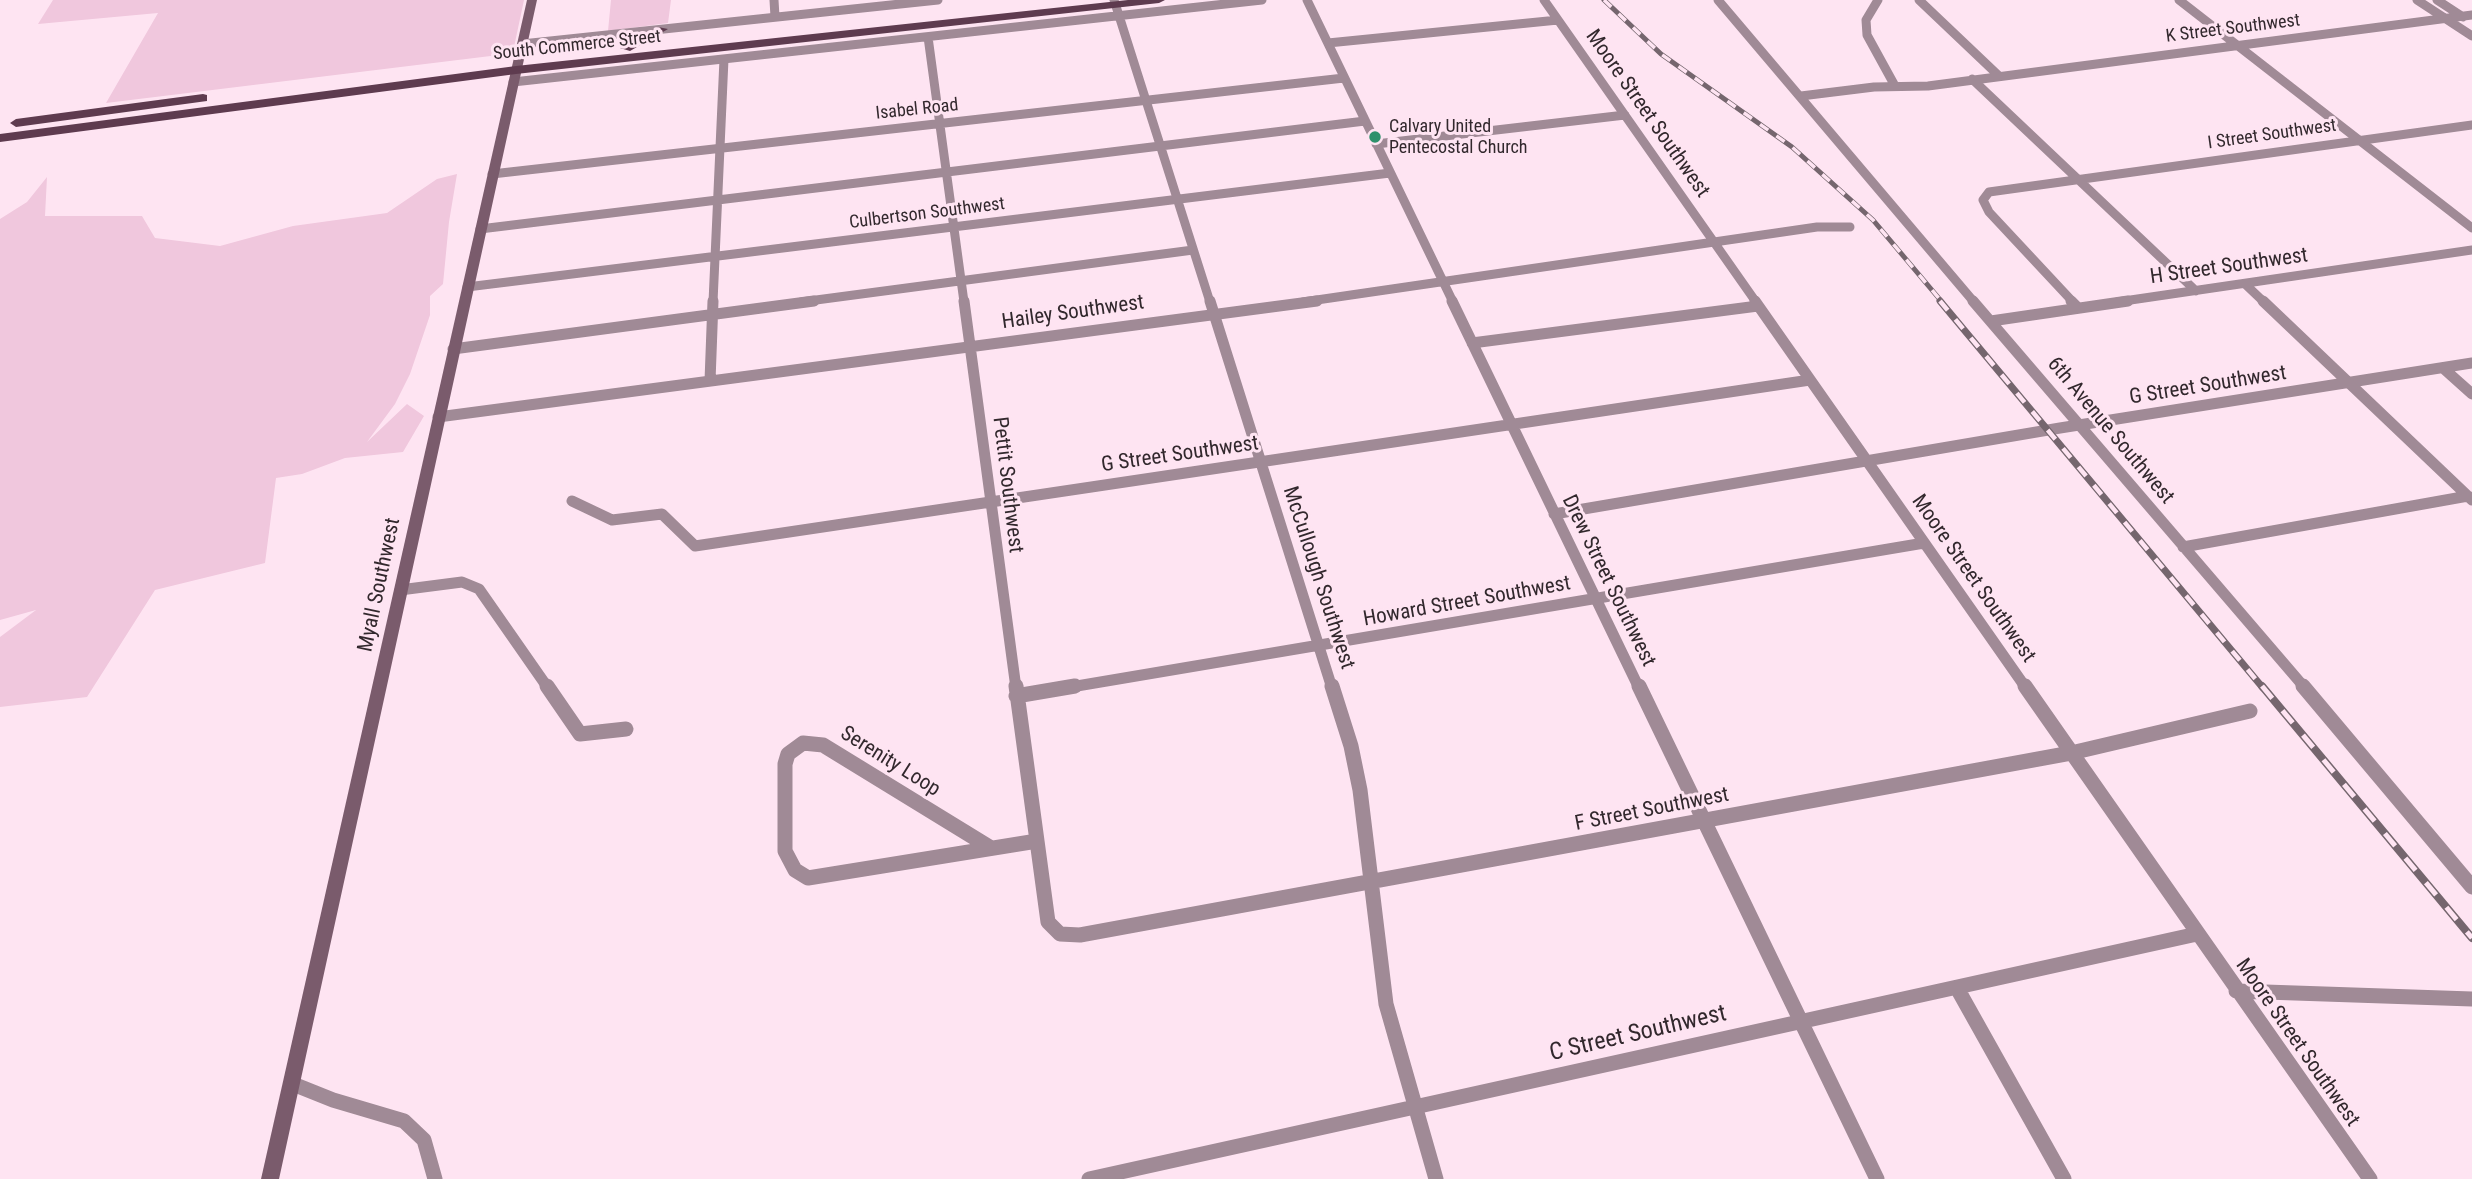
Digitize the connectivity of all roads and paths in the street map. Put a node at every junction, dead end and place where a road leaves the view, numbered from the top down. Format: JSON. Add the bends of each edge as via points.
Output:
{"nodes":[{"id":1,"x":531,"y":0,"type":"edge"},
{"id":2,"x":774,"y":0,"type":"edge"},
{"id":3,"x":938,"y":0,"type":"edge"},
{"id":4,"x":1065,"y":0,"type":"edge"},
{"id":5,"x":1159,"y":0,"type":"edge"},
{"id":6,"x":1262,"y":0,"type":"edge"},
{"id":7,"x":1307,"y":0,"type":"edge"},
{"id":8,"x":1544,"y":0,"type":"edge"},
{"id":9,"x":1718,"y":0,"type":"edge"},
{"id":10,"x":1878,"y":0,"type":"edge"},
{"id":11,"x":1919,"y":0,"type":"edge"},
{"id":12,"x":2179,"y":0,"type":"edge"},
{"id":13,"x":2417,"y":0,"type":"edge"},
{"id":14,"x":2437,"y":0,"type":"edge"},
{"id":15,"x":868,"y":4,"type":"edge"},
{"id":16,"x":1117,"y":7,"type":"edge"},
{"id":17,"x":2472,"y":15,"type":"edge"},
{"id":18,"x":2461,"y":16,"type":"junction"},
{"id":19,"x":775,"y":17,"type":"junction"},
{"id":20,"x":2445,"y":18,"type":"junction"},
{"id":21,"x":1558,"y":20,"type":"junction"},
{"id":22,"x":2472,"y":23,"type":"edge"},
{"id":23,"x":663,"y":29,"type":"junction"},
{"id":24,"x":928,"y":37,"type":"junction"},
{"id":25,"x":2472,"y":37,"type":"edge"},
{"id":26,"x":1328,"y":43,"type":"junction"},
{"id":27,"x":522,"y":44,"type":"junction"},
{"id":28,"x":2236,"y":44,"type":"junction"},
{"id":29,"x":626,"y":48,"type":"junction"},
{"id":30,"x":724,"y":59,"type":"junction"},
{"id":31,"x":600,"y":61,"type":"junction"},
{"id":32,"x":630,"y":69,"type":"junction"},
{"id":33,"x":516,"y":71,"type":"junction"},
{"id":34,"x":1999,"y":75,"type":"junction"},
{"id":35,"x":1344,"y":78,"type":"junction"},
{"id":36,"x":1972,"y":79,"type":"junction"},
{"id":37,"x":1895,"y":86,"type":"junction"},
{"id":38,"x":1801,"y":96,"type":"junction"},
{"id":39,"x":1146,"y":100,"type":"junction"},
{"id":40,"x":1625,"y":115,"type":"junction"},
{"id":41,"x":1365,"y":121,"type":"junction"},
{"id":42,"x":940,"y":123,"type":"junction"},
{"id":43,"x":0,"y":125,"type":"edge"},
{"id":44,"x":2472,"y":125,"type":"edge"},
{"id":45,"x":0,"y":138,"type":"edge"},
{"id":46,"x":2358,"y":139,"type":"junction"},
{"id":47,"x":1376,"y":144,"type":"junction"},
{"id":48,"x":1161,"y":146,"type":"junction"},
{"id":49,"x":720,"y":148,"type":"junction"},
{"id":50,"x":946,"y":172,"type":"junction"},
{"id":51,"x":1390,"y":173,"type":"junction"},
{"id":52,"x":492,"y":174,"type":"junction"},
{"id":53,"x":2078,"y":179,"type":"junction"},
{"id":54,"x":1178,"y":199,"type":"junction"},
{"id":55,"x":718,"y":200,"type":"junction"},
{"id":56,"x":954,"y":227,"type":"junction"},
{"id":57,"x":1850,"y":227,"type":"dead end"},
{"id":58,"x":2472,"y":228,"type":"edge"},
{"id":59,"x":480,"y":229,"type":"junction"},
{"id":60,"x":1712,"y":242,"type":"junction"},
{"id":61,"x":1193,"y":250,"type":"junction"},
{"id":62,"x":2472,"y":250,"type":"edge"},
{"id":63,"x":716,"y":256,"type":"junction"},
{"id":64,"x":961,"y":282,"type":"junction"},
{"id":65,"x":1443,"y":284,"type":"junction"},
{"id":66,"x":2245,"y":284,"type":"junction"},
{"id":67,"x":467,"y":287,"type":"junction"},
{"id":68,"x":2196,"y":291,"type":"junction"},
{"id":69,"x":1758,"y":306,"type":"junction"},
{"id":70,"x":2078,"y":309,"type":"junction"},
{"id":71,"x":1214,"y":314,"type":"junction"},
{"id":72,"x":713,"y":316,"type":"junction"},
{"id":73,"x":1991,"y":321,"type":"junction"},
{"id":74,"x":1472,"y":343,"type":"junction"},
{"id":75,"x":971,"y":346,"type":"junction"},
{"id":76,"x":453,"y":349,"type":"junction"},
{"id":77,"x":2472,"y":363,"type":"edge"},
{"id":78,"x":2442,"y":368,"type":"junction"},
{"id":79,"x":1810,"y":380,"type":"junction"},
{"id":80,"x":710,"y":381,"type":"junction"},
{"id":81,"x":2349,"y":383,"type":"junction"},
{"id":82,"x":2472,"y":394,"type":"edge"},
{"id":83,"x":438,"y":417,"type":"junction"},
{"id":84,"x":1512,"y":425,"type":"junction"},
{"id":85,"x":2079,"y":426,"type":"junction"},
{"id":86,"x":1866,"y":460,"type":"junction"},
{"id":87,"x":1262,"y":464,"type":"junction"},
{"id":88,"x":2470,"y":498,"type":"edge"},
{"id":89,"x":572,"y":501,"type":"dead end"},
{"id":90,"x":989,"y":502,"type":"junction"},
{"id":91,"x":1555,"y":514,"type":"junction"},
{"id":92,"x":1924,"y":543,"type":"junction"},
{"id":93,"x":2183,"y":547,"type":"junction"},
{"id":94,"x":400,"y":590,"type":"junction"},
{"id":95,"x":1596,"y":600,"type":"junction"},
{"id":96,"x":1320,"y":647,"type":"junction"},
{"id":97,"x":1016,"y":696,"type":"junction"},
{"id":98,"x":2250,"y":711,"type":"dead end"},
{"id":99,"x":626,"y":729,"type":"dead end"},
{"id":100,"x":2071,"y":753,"type":"junction"},
{"id":101,"x":1703,"y":821,"type":"junction"},
{"id":102,"x":1037,"y":841,"type":"junction"},
{"id":103,"x":991,"y":848,"type":"junction"},
{"id":104,"x":1371,"y":883,"type":"junction"},
{"id":105,"x":2472,"y":887,"type":"edge"},
{"id":106,"x":1060,"y":934,"type":"joint"},
{"id":107,"x":2197,"y":934,"type":"junction"},
{"id":108,"x":1957,"y":988,"type":"junction"},
{"id":109,"x":2236,"y":991,"type":"junction"},
{"id":110,"x":2472,"y":999,"type":"edge"},
{"id":111,"x":1800,"y":1023,"type":"junction"},
{"id":112,"x":293,"y":1084,"type":"junction"},
{"id":113,"x":1414,"y":1109,"type":"junction"},
{"id":114,"x":270,"y":1179,"type":"edge"},
{"id":115,"x":435,"y":1179,"type":"edge"},
{"id":116,"x":1089,"y":1179,"type":"edge"},
{"id":117,"x":1436,"y":1179,"type":"edge"},
{"id":118,"x":1877,"y":1179,"type":"edge"},
{"id":119,"x":2064,"y":1179,"type":"edge"},
{"id":120,"x":2370,"y":1179,"type":"edge"}],
"edges":[{"from":1,"to":27,"type":"street","name":"Myall Southwest"},
{"from":2,"to":19,"type":"street"},
{"from":3,"to":15,"type":"street"},
{"from":4,"to":29,"type":"main road","name":"South Commerce Street"},
{"from":5,"to":16,"type":"main road","name":"South Commerce Street"},
{"from":6,"to":16,"type":"street"},
{"from":7,"to":26,"type":"street","name":"Drew Street Southwest"},
{"from":8,"to":21,"type":"street","name":"Moore Street Southwest"},
{"from":9,"to":38,"type":"street","name":"6th Avenue Southwest"},
{"from":10,"to":37,"type":"street","via":[[1866,20],[1867,35]]},
{"from":11,"to":34,"type":"street"},
{"from":12,"to":28,"type":"street"},
{"from":13,"to":20,"type":"street"},
{"from":14,"to":18,"type":"street"},
{"from":15,"to":19,"type":"street"},
{"from":16,"to":24,"type":"street"},
{"from":16,"to":31,"type":"main road","name":"South Commerce Street"},
{"from":16,"to":39,"type":"street","name":"McCullough Southwest"},
{"from":17,"to":18,"type":"street","name":"K Street Southwest"},
{"from":18,"to":20,"type":"street","name":"K Street Southwest"},
{"from":18,"to":22,"type":"street"},
{"from":19,"to":23,"type":"street"},
{"from":20,"to":25,"type":"street"},
{"from":20,"to":28,"type":"street","name":"K Street Southwest"},
{"from":21,"to":26,"type":"street"},
{"from":21,"to":40,"type":"street","name":"Moore Street Southwest"},
{"from":23,"to":27,"type":"street"},
{"from":23,"to":29,"type":"main road"},
{"from":24,"to":30,"type":"street"},
{"from":24,"to":42,"type":"street","name":"Pettit Southwest"},
{"from":26,"to":35,"type":"street","name":"Drew Street Southwest"},
{"from":27,"to":33,"type":"street","name":"Myall Southwest"},
{"from":28,"to":34,"type":"street","name":"K Street Southwest"},
{"from":28,"to":46,"type":"street"},
{"from":29,"to":33,"type":"main road","name":"South Commerce Street"},
{"from":30,"to":32,"type":"street"},
{"from":30,"to":49,"type":"street"},
{"from":31,"to":32,"type":"main road"},
{"from":31,"to":33,"type":"main road","name":"South Commerce Street"},
{"from":32,"to":33,"type":"street"},
{"from":33,"to":43,"type":"main road","name":"South Commerce Street"},
{"from":33,"to":45,"type":"main road","name":"South Commerce Street"},
{"from":33,"to":52,"type":"street","name":"Myall Southwest"},
{"from":34,"to":36,"type":"street","name":"K Street Southwest"},
{"from":35,"to":39,"type":"street","name":"Isabel Road"},
{"from":35,"to":41,"type":"street","name":"Drew Street Southwest"},
{"from":36,"to":37,"type":"street"},
{"from":36,"to":53,"type":"street"},
{"from":37,"to":38,"type":"street"},
{"from":38,"to":73,"type":"street","name":"6th Avenue Southwest"},
{"from":39,"to":42,"type":"street","name":"Isabel Road"},
{"from":39,"to":48,"type":"street","name":"McCullough Southwest"},
{"from":40,"to":47,"type":"street"},
{"from":40,"to":60,"type":"street","name":"Moore Street Southwest"},
{"from":41,"to":47,"type":"street","name":"Drew Street Southwest"},
{"from":41,"to":48,"type":"street"},
{"from":42,"to":49,"type":"street","name":"Isabel Road"},
{"from":42,"to":50,"type":"street","name":"Pettit Southwest"},
{"from":44,"to":46,"type":"street","name":"I Street Southwest"},
{"from":46,"to":53,"type":"street","name":"I Street Southwest"},
{"from":46,"to":58,"type":"street"},
{"from":47,"to":51,"type":"street","name":"Drew Street Southwest"},
{"from":48,"to":50,"type":"street"},
{"from":48,"to":54,"type":"street","name":"McCullough Southwest"},
{"from":49,"to":52,"type":"street","name":"Isabel Road"},
{"from":49,"to":55,"type":"street"},
{"from":50,"to":55,"type":"street"},
{"from":50,"to":56,"type":"street","name":"Pettit Southwest"},
{"from":51,"to":54,"type":"street","name":"Culbertson Southwest"},
{"from":51,"to":65,"type":"street","name":"Drew Street Southwest"},
{"from":52,"to":59,"type":"street","name":"Myall Southwest"},
{"from":53,"to":68,"type":"street"},
{"from":53,"to":70,"type":"street","name":"I Street Southwest","via":[[1989,192],[1983,200]]},
{"from":54,"to":56,"type":"street","name":"Culbertson Southwest"},
{"from":54,"to":61,"type":"street","name":"McCullough Southwest"},
{"from":55,"to":59,"type":"street"},
{"from":55,"to":63,"type":"street"},
{"from":56,"to":63,"type":"street","name":"Culbertson Southwest"},
{"from":56,"to":64,"type":"street","name":"Pettit Southwest"},
{"from":57,"to":60,"type":"street","name":"Hailey Southwest"},
{"from":59,"to":67,"type":"street","name":"Myall Southwest"},
{"from":60,"to":65,"type":"street","name":"Hailey Southwest"},
{"from":60,"to":69,"type":"street","name":"Moore Street Southwest"},
{"from":61,"to":64,"type":"street"},
{"from":61,"to":71,"type":"street","name":"McCullough Southwest"},
{"from":62,"to":66,"type":"street","name":"H Street Southwest"},
{"from":63,"to":67,"type":"street","name":"Culbertson Southwest"},
{"from":63,"to":72,"type":"street"},
{"from":64,"to":72,"type":"street"},
{"from":64,"to":75,"type":"street","name":"Pettit Southwest"},
{"from":65,"to":71,"type":"street","name":"Hailey Southwest"},
{"from":65,"to":74,"type":"street","name":"Drew Street Southwest"},
{"from":66,"to":68,"type":"street","name":"H Street Southwest"},
{"from":66,"to":81,"type":"street"},
{"from":67,"to":76,"type":"street","name":"Myall Southwest"},
{"from":68,"to":70,"type":"street","name":"H Street Southwest"},
{"from":69,"to":74,"type":"street"},
{"from":69,"to":79,"type":"street","name":"Moore Street Southwest"},
{"from":70,"to":73,"type":"street","name":"H Street Southwest"},
{"from":71,"to":75,"type":"street","name":"Hailey Southwest"},
{"from":71,"to":87,"type":"street","name":"McCullough Southwest"},
{"from":72,"to":76,"type":"street"},
{"from":72,"to":80,"type":"street"},
{"from":73,"to":85,"type":"street","name":"6th Avenue Southwest"},
{"from":74,"to":84,"type":"street","name":"Drew Street Southwest"},
{"from":75,"to":80,"type":"street","name":"Hailey Southwest"},
{"from":75,"to":90,"type":"street","name":"Pettit Southwest"},
{"from":76,"to":83,"type":"street","name":"Myall Southwest"},
{"from":77,"to":78,"type":"street","name":"G Street Southwest"},
{"from":78,"to":81,"type":"street","name":"G Street Southwest"},
{"from":78,"to":82,"type":"street"},
{"from":79,"to":84,"type":"street","name":"G Street Southwest"},
{"from":79,"to":86,"type":"street","name":"Moore Street Southwest"},
{"from":80,"to":83,"type":"street","name":"Hailey Southwest"},
{"from":81,"to":85,"type":"street","name":"G Street Southwest"},
{"from":81,"to":88,"type":"street"},
{"from":83,"to":94,"type":"street","name":"Myall Southwest"},
{"from":84,"to":87,"type":"street","name":"G Street Southwest"},
{"from":84,"to":91,"type":"street","name":"Drew Street Southwest"},
{"from":85,"to":86,"type":"street","name":"G Street Southwest"},
{"from":85,"to":93,"type":"street","name":"6th Avenue Southwest"},
{"from":86,"to":91,"type":"street","name":"G Street Southwest"},
{"from":86,"to":92,"type":"street","name":"Moore Street Southwest"},
{"from":87,"to":90,"type":"street","name":"G Street Southwest"},
{"from":87,"to":96,"type":"street","name":"McCullough Southwest"},
{"from":88,"to":93,"type":"street"},
{"from":89,"to":90,"type":"street","name":"G Street Southwest","via":[[612,520],[662,514],[695,546]]},
{"from":90,"to":97,"type":"street","name":"Pettit Southwest"},
{"from":91,"to":95,"type":"street","name":"Drew Street Southwest"},
{"from":92,"to":95,"type":"street","name":"Howard Street Southwest"},
{"from":92,"to":100,"type":"street","name":"Moore Street Southwest"},
{"from":93,"to":105,"type":"street","name":"6th Avenue Southwest"},
{"from":94,"to":99,"type":"street","via":[[462,582],[479,589],[580,734]]},
{"from":94,"to":112,"type":"street","name":"Myall Southwest"},
{"from":95,"to":96,"type":"street","name":"Howard Street Southwest"},
{"from":95,"to":101,"type":"street","name":"Drew Street Southwest"},
{"from":96,"to":97,"type":"street","name":"Howard Street Southwest"},
{"from":96,"to":104,"type":"street","name":"McCullough Southwest","via":[[1351,746]]},
{"from":97,"to":102,"type":"street","name":"Pettit Southwest"},
{"from":98,"to":100,"type":"street","name":"F Street Southwest"},
{"from":100,"to":101,"type":"street","name":"F Street Southwest"},
{"from":100,"to":107,"type":"street","name":"Moore Street Southwest"},
{"from":101,"to":104,"type":"street","name":"F Street Southwest"},
{"from":101,"to":111,"type":"street","name":"Drew Street Southwest"},
{"from":102,"to":103,"type":"street","name":"Serenity Loop"},
{"from":102,"to":106,"type":"street","name":"Pettit Southwest","via":[[1048,922]]},
{"from":103,"to":103,"type":"street","name":"Serenity Loop","via":[[808,878],[795,870],[785,851],[788,754],[803,743],[823,744]]},
{"from":104,"to":106,"type":"street","name":"F Street Southwest","via":[[1094,933]]},
{"from":104,"to":113,"type":"street","name":"McCullough Southwest","via":[[1387,1004]]},
{"from":107,"to":108,"type":"street","name":"C Street Southwest"},
{"from":107,"to":109,"type":"street","name":"Moore Street Southwest"},
{"from":108,"to":111,"type":"street","name":"C Street Southwest"},
{"from":108,"to":119,"type":"street"},
{"from":109,"to":110,"type":"street"},
{"from":109,"to":120,"type":"street","name":"Moore Street Southwest"},
{"from":111,"to":113,"type":"street","name":"C Street Southwest"},
{"from":111,"to":118,"type":"street","name":"Drew Street Southwest"},
{"from":112,"to":114,"type":"street","name":"Myall Southwest"},
{"from":112,"to":115,"type":"street","via":[[404,1121],[424,1140]]},
{"from":113,"to":116,"type":"street","name":"C Street Southwest"},
{"from":113,"to":117,"type":"street","name":"McCullough Southwest"}]}
